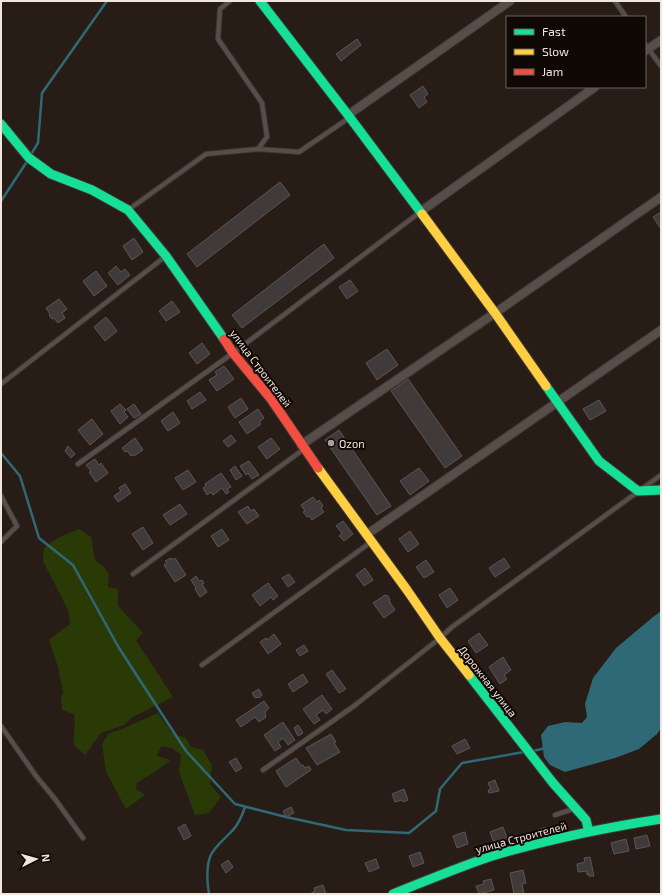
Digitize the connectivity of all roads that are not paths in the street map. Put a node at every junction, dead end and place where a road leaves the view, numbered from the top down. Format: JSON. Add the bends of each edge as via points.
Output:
{"nodes":[{"id":1,"x":230,"y":1,"type":"edge"},
{"id":2,"x":260,"y":1,"type":"edge"},
{"id":3,"x":510,"y":1,"type":"edge"},
{"id":4,"x":616,"y":1,"type":"edge"},
{"id":5,"x":625,"y":16,"type":"edge"},
{"id":6,"x":661,"y":40,"type":"edge"},
{"id":7,"x":646,"y":48,"type":"edge"},
{"id":8,"x":661,"y":66,"type":"edge"},
{"id":9,"x":594,"y":88,"type":"edge"},
{"id":10,"x":348,"y":116,"type":"junction"},
{"id":11,"x":1,"y":124,"type":"edge"},
{"id":12,"x":258,"y":149,"type":"junction"},
{"id":13,"x":661,"y":197,"type":"edge"},
{"id":14,"x":128,"y":210,"type":"junction"},
{"id":15,"x":420,"y":212,"type":"junction"},
{"id":16,"x":166,"y":256,"type":"junction"},
{"id":17,"x":495,"y":313,"type":"junction"},
{"id":18,"x":661,"y":330,"type":"edge"},
{"id":19,"x":233,"y":353,"type":"junction"},
{"id":20,"x":1,"y":384,"type":"edge"},
{"id":21,"x":557,"y":403,"type":"junction"},
{"id":22,"x":302,"y":447,"type":"junction"},
{"id":23,"x":78,"y":464,"type":"dead end"},
{"id":24,"x":661,"y":474,"type":"edge"},
{"id":25,"x":638,"y":490,"type":"junction"},
{"id":26,"x":661,"y":490,"type":"edge"},
{"id":27,"x":1,"y":496,"type":"edge"},
{"id":28,"x":369,"y":538,"type":"junction"},
{"id":29,"x":1,"y":542,"type":"edge"},
{"id":30,"x":133,"y":574,"type":"dead end"},
{"id":31,"x":440,"y":638,"type":"junction"},
{"id":32,"x":202,"y":665,"type":"dead end"},
{"id":33,"x":488,"y":681,"type":"dead end"},
{"id":34,"x":479,"y":688,"type":"junction"},
{"id":35,"x":503,"y":704,"type":"dead end"},
{"id":36,"x":496,"y":710,"type":"junction"},
{"id":37,"x":1,"y":726,"type":"edge"},
{"id":38,"x":263,"y":770,"type":"dead end"},
{"id":39,"x":574,"y":806,"type":"junction"},
{"id":40,"x":555,"y":815,"type":"dead end"},
{"id":41,"x":661,"y":820,"type":"edge"},
{"id":42,"x":589,"y":832,"type":"junction"},
{"id":43,"x":83,"y":838,"type":"dead end"},
{"id":44,"x":392,"y":894,"type":"edge"}],
"edges":[{"from":1,"to":12,"type":"lane","via":[[220,9],[218,40],[262,103],[267,137]]},
{"from":2,"to":10,"type":"street"},
{"from":3,"to":10,"type":"street"},
{"from":4,"to":5,"type":"lane"},
{"from":6,"to":7,"type":"street"},
{"from":7,"to":8,"type":"lane"},
{"from":9,"to":15,"type":"street"},
{"from":10,"to":12,"type":"lane","via":[[299,152]]},
{"from":10,"to":15,"type":"street"},
{"from":11,"to":14,"type":"street","via":[[29,158],[51,174],[92,190]]},
{"from":12,"to":14,"type":"lane","via":[[206,154]]},
{"from":13,"to":17,"type":"street"},
{"from":14,"to":16,"type":"street","name":"улица Строителей"},
{"from":15,"to":17,"type":"street"},
{"from":15,"to":19,"type":"lane"},
{"from":16,"to":19,"type":"street","name":"улица Строителей"},
{"from":16,"to":20,"type":"lane"},
{"from":17,"to":21,"type":"street"},
{"from":17,"to":22,"type":"street"},
{"from":18,"to":21,"type":"street"},
{"from":19,"to":22,"type":"street","name":"улица Строителей","via":[[271,399]]},
{"from":19,"to":23,"type":"lane"},
{"from":21,"to":25,"type":"street","via":[[600,461]]},
{"from":21,"to":28,"type":"street"},
{"from":22,"to":28,"type":"street","name":"улица Строителей"},
{"from":22,"to":30,"type":"lane"},
{"from":24,"to":25,"type":"lane"},
{"from":25,"to":26,"type":"street"},
{"from":25,"to":31,"type":"lane"},
{"from":27,"to":29,"type":"lane","via":[[17,526]]},
{"from":28,"to":31,"type":"street","name":"Дорожная улица"},
{"from":28,"to":32,"type":"lane"},
{"from":31,"to":34,"type":"street","name":"Дорожная улица"},
{"from":31,"to":38,"type":"lane","via":[[354,706]]},
{"from":33,"to":34,"type":"lane"},
{"from":34,"to":36,"type":"street","name":"Дорожная улица"},
{"from":35,"to":36,"type":"lane"},
{"from":36,"to":39,"type":"street","name":"Дорожная улица"},
{"from":37,"to":43,"type":"lane"},
{"from":39,"to":40,"type":"lane"},
{"from":39,"to":42,"type":"street","name":"Дорожная улица","via":[[586,820]]},
{"from":41,"to":42,"type":"street","name":"улица Строителей"},
{"from":42,"to":44,"type":"street","name":"улица Строителей","via":[[504,853]]}]}
